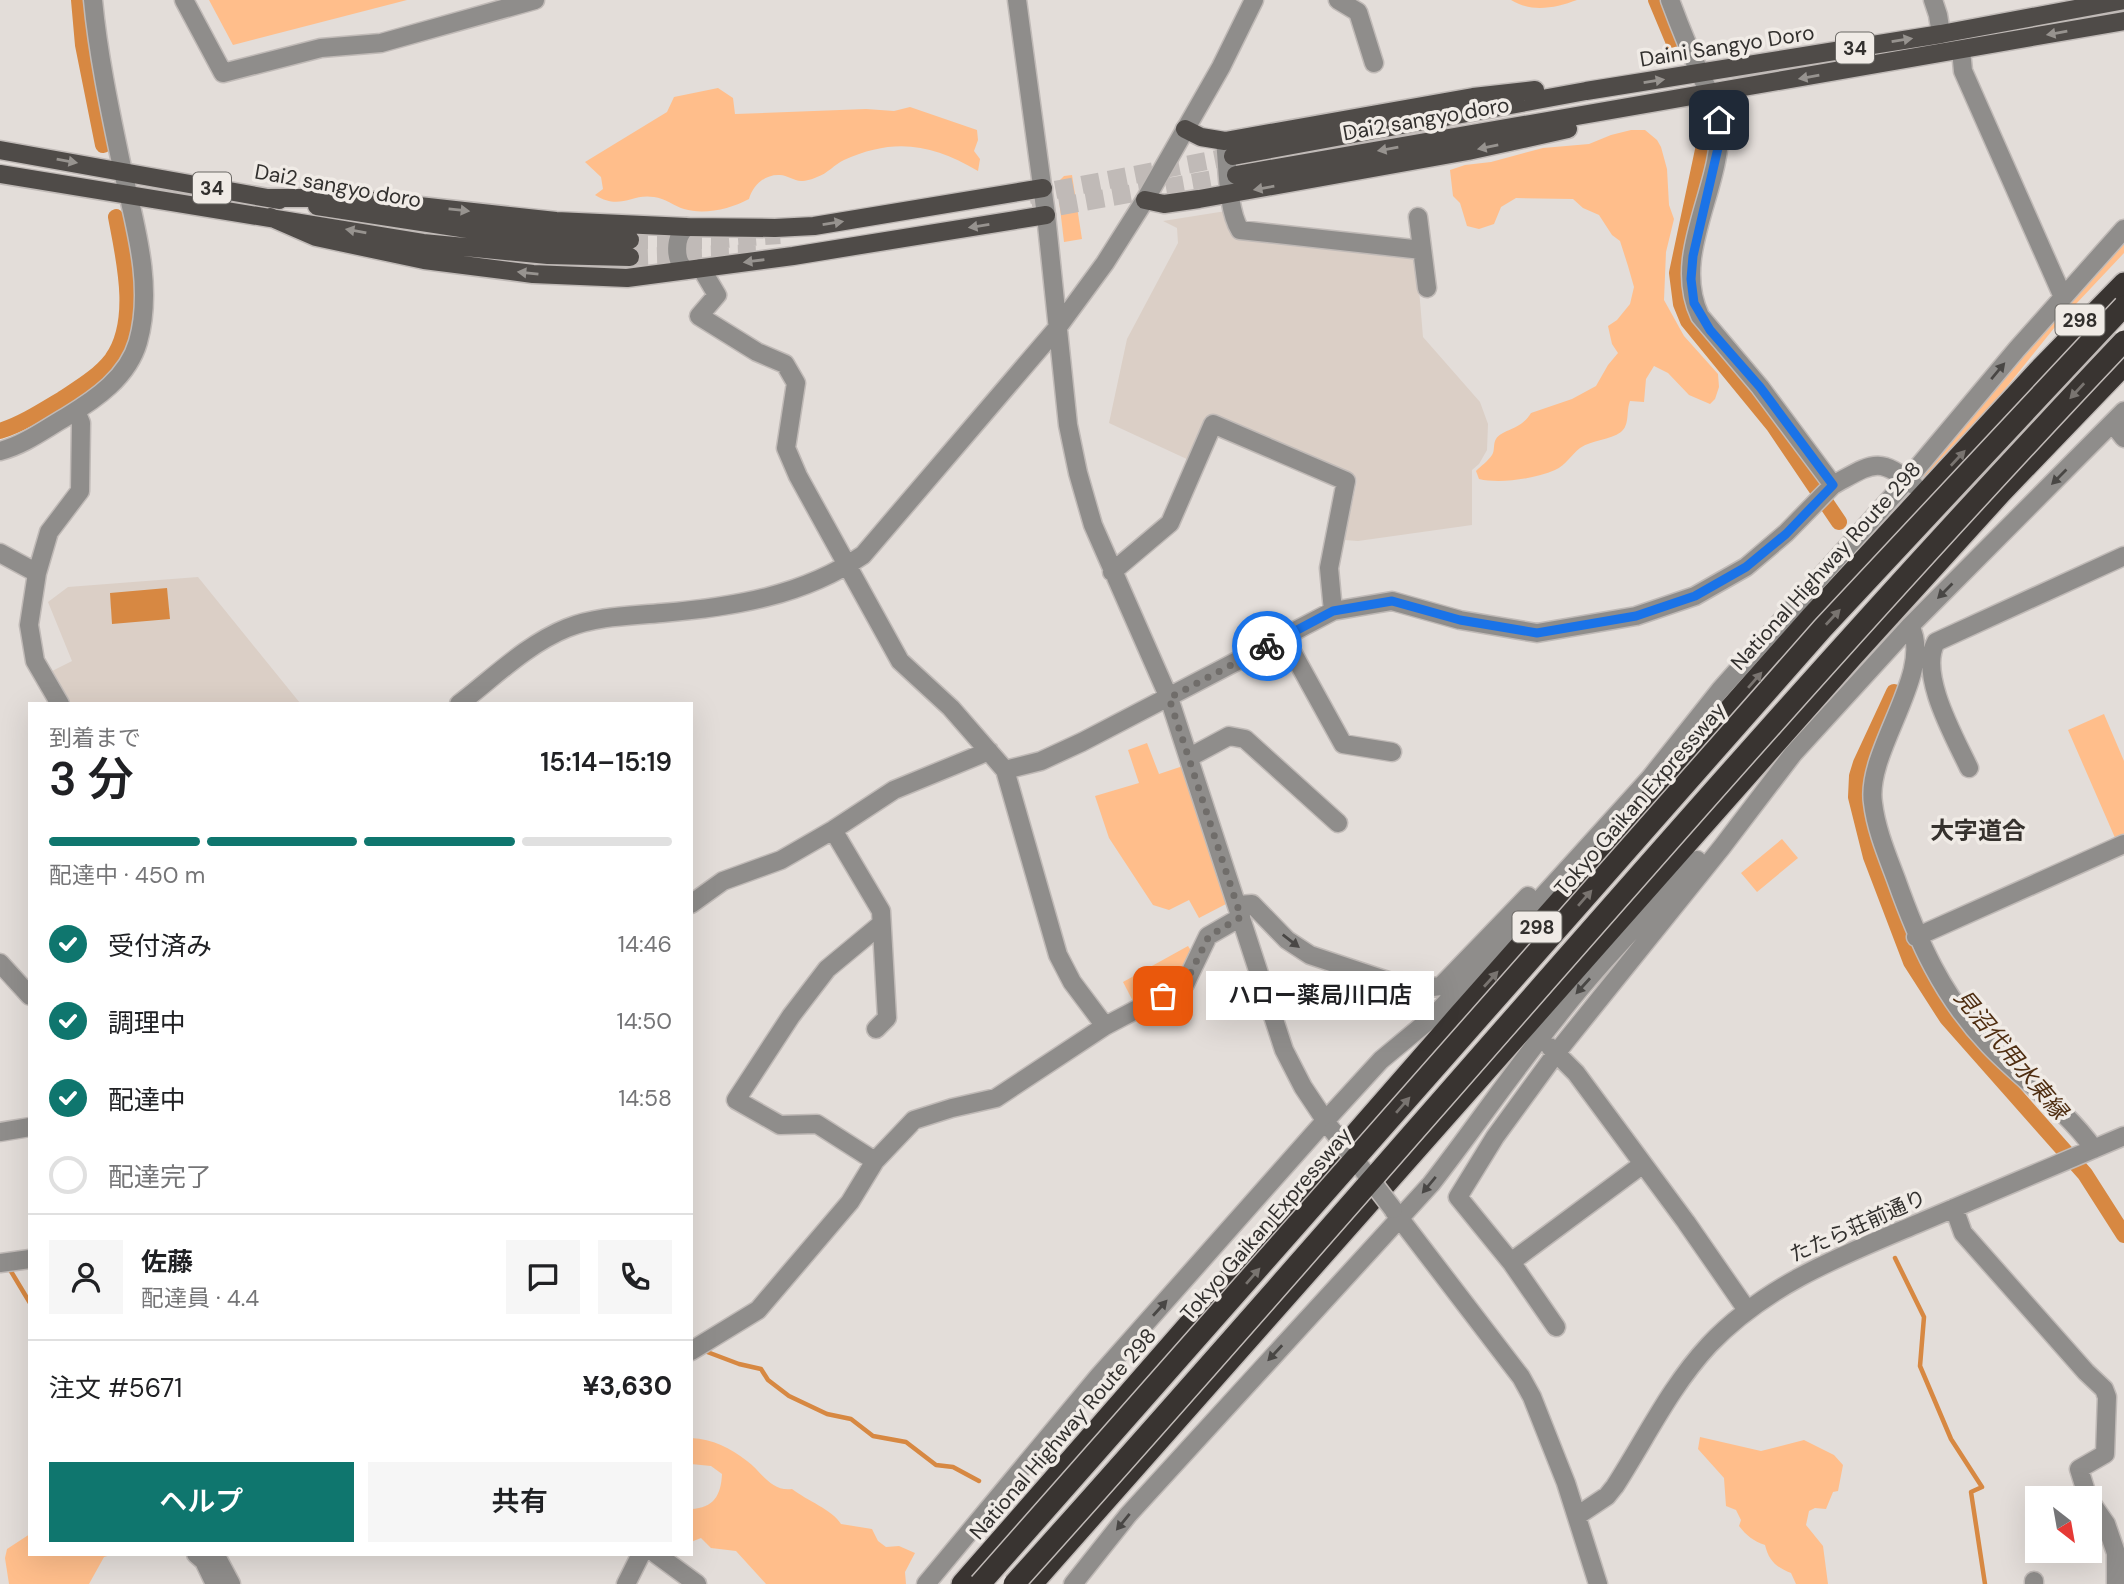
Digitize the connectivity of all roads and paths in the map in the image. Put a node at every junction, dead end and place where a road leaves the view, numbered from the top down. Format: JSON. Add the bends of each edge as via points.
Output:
{"nodes":[{"id":1,"x":93,"y":0,"type":"edge"},
{"id":2,"x":184,"y":0,"type":"edge"},
{"id":3,"x":535,"y":0,"type":"edge"},
{"id":4,"x":1017,"y":0,"type":"edge"},
{"id":5,"x":1254,"y":0,"type":"edge"},
{"id":6,"x":1338,"y":0,"type":"edge"},
{"id":7,"x":1670,"y":0,"type":"edge"},
{"id":8,"x":1933,"y":0,"type":"edge"},
{"id":9,"x":2124,"y":0,"type":"edge"},
{"id":10,"x":2124,"y":22,"type":"edge"},
{"id":11,"x":1941,"y":33,"type":"junction"},
{"id":12,"x":1961,"y":50,"type":"junction"},
{"id":13,"x":1374,"y":64,"type":"dead end"},
{"id":14,"x":1701,"y":73,"type":"junction"},
{"id":15,"x":1711,"y":94,"type":"junction"},
{"id":16,"x":1624,"y":109,"type":"junction"},
{"id":17,"x":1185,"y":129,"type":"junction"},
{"id":18,"x":0,"y":149,"type":"edge"},
{"id":19,"x":1229,"y":149,"type":"junction"},
{"id":20,"x":123,"y":172,"type":"junction"},
{"id":21,"x":0,"y":174,"type":"edge"},
{"id":22,"x":1236,"y":175,"type":"tunnel mouth"},
{"id":23,"x":1043,"y":188,"type":"junction"},
{"id":24,"x":1231,"y":194,"type":"junction"},
{"id":25,"x":129,"y":195,"type":"junction"},
{"id":26,"x":269,"y":198,"type":"junction"},
{"id":27,"x":1145,"y":200,"type":"junction"},
{"id":28,"x":1046,"y":215,"type":"junction"},
{"id":29,"x":1418,"y":217,"type":"dead end"},
{"id":30,"x":270,"y":218,"type":"junction"},
{"id":31,"x":687,"y":227,"type":"junction"},
{"id":32,"x":2124,"y":229,"type":"edge"},
{"id":33,"x":1422,"y":250,"type":"junction"},
{"id":34,"x":693,"y":269,"type":"junction"},
{"id":35,"x":2124,"y":269,"type":"edge"},
{"id":36,"x":2124,"y":283,"type":"edge"},
{"id":37,"x":1427,"y":288,"type":"dead end"},
{"id":38,"x":2063,"y":297,"type":"junction"},
{"id":39,"x":2124,"y":306,"type":"edge"},
{"id":40,"x":1058,"y":327,"type":"junction"},
{"id":41,"x":2124,"y":341,"type":"edge"},
{"id":42,"x":2124,"y":367,"type":"edge"},
{"id":43,"x":2037,"y":372,"type":"junction"},
{"id":44,"x":76,"y":411,"type":"junction"},
{"id":45,"x":2118,"y":417,"type":"edge"},
{"id":46,"x":2124,"y":438,"type":"edge"},
{"id":47,"x":0,"y":451,"type":"edge"},
{"id":48,"x":1907,"y":480,"type":"junction"},
{"id":49,"x":1833,"y":485,"type":"junction"},
{"id":50,"x":1922,"y":492,"type":"dead end"},
{"id":51,"x":0,"y":553,"type":"edge"},
{"id":52,"x":2124,"y":556,"type":"edge"},
{"id":53,"x":846,"y":566,"type":"junction"},
{"id":54,"x":1112,"y":572,"type":"junction"},
{"id":55,"x":37,"y":573,"type":"junction"},
{"id":56,"x":1333,"y":611,"type":"junction"},
{"id":57,"x":1910,"y":626,"type":"junction"},
{"id":58,"x":1284,"y":637,"type":"junction"},
{"id":59,"x":1169,"y":698,"type":"junction"},
{"id":60,"x":59,"y":702,"type":"edge"},
{"id":61,"x":462,"y":702,"type":"edge"},
{"id":62,"x":989,"y":751,"type":"junction"},
{"id":63,"x":1392,"y":752,"type":"dead end"},
{"id":64,"x":1793,"y":754,"type":"junction"},
{"id":65,"x":1190,"y":757,"type":"junction"},
{"id":66,"x":1969,"y":768,"type":"dead end"},
{"id":67,"x":1005,"y":770,"type":"junction"},
{"id":68,"x":1650,"y":778,"type":"junction"},
{"id":69,"x":1338,"y":823,"type":"dead end"},
{"id":70,"x":833,"y":831,"type":"junction"},
{"id":71,"x":2124,"y":844,"type":"edge"},
{"id":72,"x":693,"y":903,"type":"edge"},
{"id":73,"x":1240,"y":911,"type":"junction"},
{"id":74,"x":880,"y":925,"type":"junction"},
{"id":75,"x":1916,"y":937,"type":"junction"},
{"id":76,"x":0,"y":963,"type":"edge"},
{"id":77,"x":28,"y":994,"type":"edge"},
{"id":78,"x":1459,"y":1015,"type":"junction"},
{"id":79,"x":1105,"y":1026,"type":"junction"},
{"id":80,"x":876,"y":1028,"type":"dead end"},
{"id":81,"x":1552,"y":1049,"type":"junction"},
{"id":82,"x":1501,"y":1053,"type":"junction"},
{"id":83,"x":1329,"y":1126,"type":"junction"},
{"id":84,"x":28,"y":1127,"type":"edge"},
{"id":85,"x":0,"y":1132,"type":"edge"},
{"id":86,"x":2124,"y":1136,"type":"edge"},
{"id":87,"x":2089,"y":1151,"type":"junction"},
{"id":88,"x":875,"y":1161,"type":"junction"},
{"id":89,"x":1643,"y":1164,"type":"junction"},
{"id":90,"x":1954,"y":1208,"type":"junction"},
{"id":91,"x":1397,"y":1214,"type":"junction"},
{"id":92,"x":28,"y":1259,"type":"edge"},
{"id":93,"x":1510,"y":1262,"type":"junction"},
{"id":94,"x":0,"y":1263,"type":"edge"},
{"id":95,"x":1747,"y":1310,"type":"junction"},
{"id":96,"x":1556,"y":1327,"type":"dead end"},
{"id":97,"x":693,"y":1350,"type":"edge"},
{"id":98,"x":2084,"y":1486,"type":"edge"},
{"id":99,"x":1577,"y":1516,"type":"junction"},
{"id":100,"x":2102,"y":1518,"type":"edge"},
{"id":101,"x":198,"y":1556,"type":"edge"},
{"id":102,"x":216,"y":1556,"type":"edge"},
{"id":103,"x":639,"y":1556,"type":"edge"},
{"id":104,"x":659,"y":1556,"type":"edge"},
{"id":105,"x":215,"y":1584,"type":"edge"},
{"id":106,"x":231,"y":1584,"type":"edge"},
{"id":107,"x":626,"y":1584,"type":"edge"},
{"id":108,"x":696,"y":1584,"type":"edge"},
{"id":109,"x":926,"y":1584,"type":"edge"},
{"id":110,"x":955,"y":1584,"type":"edge"},
{"id":111,"x":962,"y":1584,"type":"edge"},
{"id":112,"x":980,"y":1584,"type":"edge"},
{"id":113,"x":1014,"y":1584,"type":"edge"},
{"id":114,"x":1032,"y":1584,"type":"edge"},
{"id":115,"x":1047,"y":1584,"type":"edge"},
{"id":116,"x":1073,"y":1584,"type":"edge"},
{"id":117,"x":1598,"y":1584,"type":"edge"},
{"id":118,"x":2116,"y":1584,"type":"edge"}],
"edges":[{"from":1,"to":20,"type":"street"},
{"from":2,"to":3,"type":"street","via":[[223,73],[321,48],[381,43]]},
{"from":4,"to":23,"type":"street"},
{"from":5,"to":17,"type":"street"},
{"from":6,"to":13,"type":"street","via":[[1358,12]]},
{"from":7,"to":14,"type":"street"},
{"from":8,"to":11,"type":"street"},
{"from":9,"to":11,"type":"main road","name":"Daini Sangyo Doro","number":"34"},
{"from":10,"to":12,"type":"main road","name":"Daini Sangyo Doro","number":"34","one_way":true},
{"from":14,"to":11,"type":"main road","name":"Daini Sangyo Doro","number":"34","one_way":true},
{"from":12,"to":15,"type":"main road","name":"Daini Sangyo Doro","number":"34","one_way":true},
{"from":12,"to":38,"type":"street","via":[[1963,71]]},
{"from":14,"to":15,"type":"street"},
{"from":19,"to":14,"type":"main road","name":"Daini Sangyo Doro","number":"34","one_way":true,"via":[[1473,97],[1552,88],[1586,91]]},
{"from":15,"to":16,"type":"main road","name":"Daini Sangyo Doro","number":"34"},
{"from":15,"to":49,"type":"street","via":[[1719,120],[1718,148],[1693,256],[1694,303],[1710,330],[1760,387]]},
{"from":16,"to":22,"type":"main road","name":"Dai2 sangyo doro","number":"34","one_way":true},
{"from":16,"to":24,"type":"main road","number":"34","one_way":true,"via":[[1563,130],[1468,151]]},
{"from":17,"to":19,"type":"main road","number":"34"},
{"from":17,"to":27,"type":"street"},
{"from":18,"to":20,"type":"main road","name":"Dai2 sangyo doro","number":"34","one_way":true},
{"from":19,"to":24,"type":"street"},
{"from":20,"to":25,"type":"street"},
{"from":20,"to":26,"type":"main road","name":"Dai2 sangyo doro","number":"34"},
{"from":21,"to":25,"type":"main road","name":"Dai2 sangyo doro","number":"34"},
{"from":23,"to":28,"type":"street"},
{"from":31,"to":23,"type":"main road","one_way":true,"via":[[814,226]]},
{"from":24,"to":27,"type":"main road","number":"34","via":[[1168,204]]},
{"from":24,"to":33,"type":"street","via":[[1240,230]]},
{"from":25,"to":30,"type":"main road","name":"Dai2 sangyo doro","number":"34"},
{"from":25,"to":44,"type":"street","via":[[142,273],[143,317],[138,343],[115,382]]},
{"from":26,"to":30,"type":"main road","name":"Dai2 sangyo doro","number":"34","one_way":true,"via":[[462,229],[630,248],[548,255]]},
{"from":26,"to":31,"type":"main road","one_way":true,"via":[[347,198],[556,221]]},
{"from":27,"to":40,"type":"street"},
{"from":28,"to":34,"type":"main road","one_way":true},
{"from":28,"to":40,"type":"street"},
{"from":29,"to":33,"type":"street"},
{"from":34,"to":30,"type":"main road","one_way":true,"via":[[627,278],[533,274],[424,260],[316,237]]},
{"from":31,"to":34,"type":"street","via":[[678,237],[678,260],[681,267]]},
{"from":32,"to":38,"type":"street"},
{"from":33,"to":37,"type":"street"},
{"from":34,"to":53,"type":"street","via":[[717,295],[699,316],[785,364],[796,383],[786,448]]},
{"from":35,"to":43,"type":"highway","number":"298"},
{"from":36,"to":43,"type":"highway","name":"National Highway Route 298","number":"298"},
{"from":48,"to":38,"type":"street","one_way":true},
{"from":112,"to":39,"type":"highway","name":"Tokyo Gaikan Expressway","one_way":true,"bridge":true,"via":[[1823,628]]},
{"from":40,"to":53,"type":"street","via":[[874,545]]},
{"from":40,"to":54,"type":"street","via":[[1078,473]]},
{"from":41,"to":113,"type":"highway","one_way":true,"bridge":true,"via":[[1832,657]]},
{"from":42,"to":82,"type":"highway","number":"298","via":[[1861,647]]},
{"from":78,"to":43,"type":"highway","name":"National Highway Route 298","number":"298","one_way":true,"via":[[1812,616]]},
{"from":44,"to":47,"type":"street"},
{"from":44,"to":55,"type":"street","via":[[81,423],[80,491],[49,532]]},
{"from":45,"to":46,"type":"street"},
{"from":45,"to":57,"type":"street","one_way":true,"via":[[1986,537]]},
{"from":48,"to":49,"type":"street","via":[[1885,465],[1870,467]]},
{"from":48,"to":50,"type":"street"},
{"from":48,"to":68,"type":"street","via":[[1720,690]]},
{"from":49,"to":56,"type":"street","via":[[1746,567],[1695,596],[1636,616],[1537,633],[1460,620],[1392,601]]},
{"from":51,"to":55,"type":"street"},
{"from":52,"to":66,"type":"street","via":[[1936,642],[1932,649],[1934,693]]},
{"from":53,"to":61,"type":"street","via":[[810,583],[742,604],[586,621],[568,627],[539,642]]},
{"from":53,"to":62,"type":"street","via":[[900,661]]},
{"from":54,"to":56,"type":"street","via":[[1170,523],[1213,424],[1346,481],[1329,568]]},
{"from":54,"to":59,"type":"street"},
{"from":55,"to":60,"type":"street","via":[[29,625],[35,661]]},
{"from":56,"to":58,"type":"street"},
{"from":57,"to":64,"type":"street"},
{"from":57,"to":75,"type":"street","via":[[1916,644],[1914,660],[1873,777],[1872,802]]},
{"from":58,"to":59,"type":"street"},
{"from":58,"to":63,"type":"street","via":[[1343,744]]},
{"from":59,"to":65,"type":"street"},
{"from":59,"to":67,"type":"street","via":[[1041,761]]},
{"from":62,"to":67,"type":"street"},
{"from":62,"to":70,"type":"street","via":[[894,790]]},
{"from":64,"to":81,"type":"street","via":[[1722,847]]},
{"from":64,"to":91,"type":"street","one_way":true,"via":[[1560,1013],[1457,1151]]},
{"from":65,"to":69,"type":"street","via":[[1229,736],[1245,738]]},
{"from":65,"to":73,"type":"street"},
{"from":67,"to":79,"type":"street","via":[[1058,955]]},
{"from":73,"to":68,"type":"street","one_way":true,"via":[[1252,904],[1287,940],[1310,955],[1403,986],[1446,987],[1611,808]]},
{"from":68,"to":83,"type":"street","via":[[1434,1016],[1381,1060]]},
{"from":70,"to":72,"type":"street","via":[[781,860],[723,881]]},
{"from":70,"to":74,"type":"street","via":[[881,911]]},
{"from":71,"to":75,"type":"street"},
{"from":73,"to":79,"type":"street","via":[[1209,936],[1185,984]]},
{"from":73,"to":83,"type":"street","via":[[1284,1050]]},
{"from":74,"to":80,"type":"street","via":[[887,1018]]},
{"from":74,"to":88,"type":"street","via":[[827,969],[736,1100],[780,1125],[817,1124]]},
{"from":75,"to":87,"type":"street","via":[[1957,1006],[1988,1044],[2081,1130]]},
{"from":76,"to":77,"type":"street"},
{"from":78,"to":110,"type":"highway","via":[[1319,1160]]},
{"from":78,"to":111,"type":"highway","name":"National Highway Route 298","number":"298"},
{"from":79,"to":88,"type":"street","via":[[996,1098],[914,1120]]},
{"from":81,"to":89,"type":"street","via":[[1576,1073]]},
{"from":81,"to":93,"type":"street","via":[[1458,1197]]},
{"from":82,"to":114,"type":"highway","number":"298"},
{"from":82,"to":115,"type":"highway","via":[[1364,1224]]},
{"from":83,"to":91,"type":"street","bridge":true},
{"from":109,"to":83,"type":"street","one_way":true,"via":[[1098,1377]]},
{"from":84,"to":85,"type":"street"},
{"from":86,"to":87,"type":"street","name":"たたら荘前通り"},
{"from":87,"to":90,"type":"street","name":"たたら荘前通り"},
{"from":88,"to":97,"type":"street","via":[[850,1202],[758,1310]]},
{"from":89,"to":93,"type":"street"},
{"from":89,"to":95,"type":"street"},
{"from":90,"to":95,"type":"street","name":"たたら荘前通り","via":[[1831,1259]]},
{"from":90,"to":98,"type":"street","via":[[1963,1233],[2104,1389],[2105,1454],[2079,1469]]},
{"from":91,"to":99,"type":"street","via":[[1521,1377]]},
{"from":91,"to":116,"type":"street","one_way":true,"via":[[1137,1505]]},
{"from":92,"to":94,"type":"street"},
{"from":93,"to":96,"type":"street"},
{"from":95,"to":99,"type":"street","name":"たたら荘前通り","via":[[1711,1343],[1673,1389],[1607,1496]]},
{"from":99,"to":117,"type":"street"},
{"from":100,"to":118,"type":"street","via":[[2116,1553]]},
{"from":101,"to":105,"type":"street"},
{"from":102,"to":106,"type":"street"},
{"from":103,"to":107,"type":"street"},
{"from":104,"to":108,"type":"street"}]}
